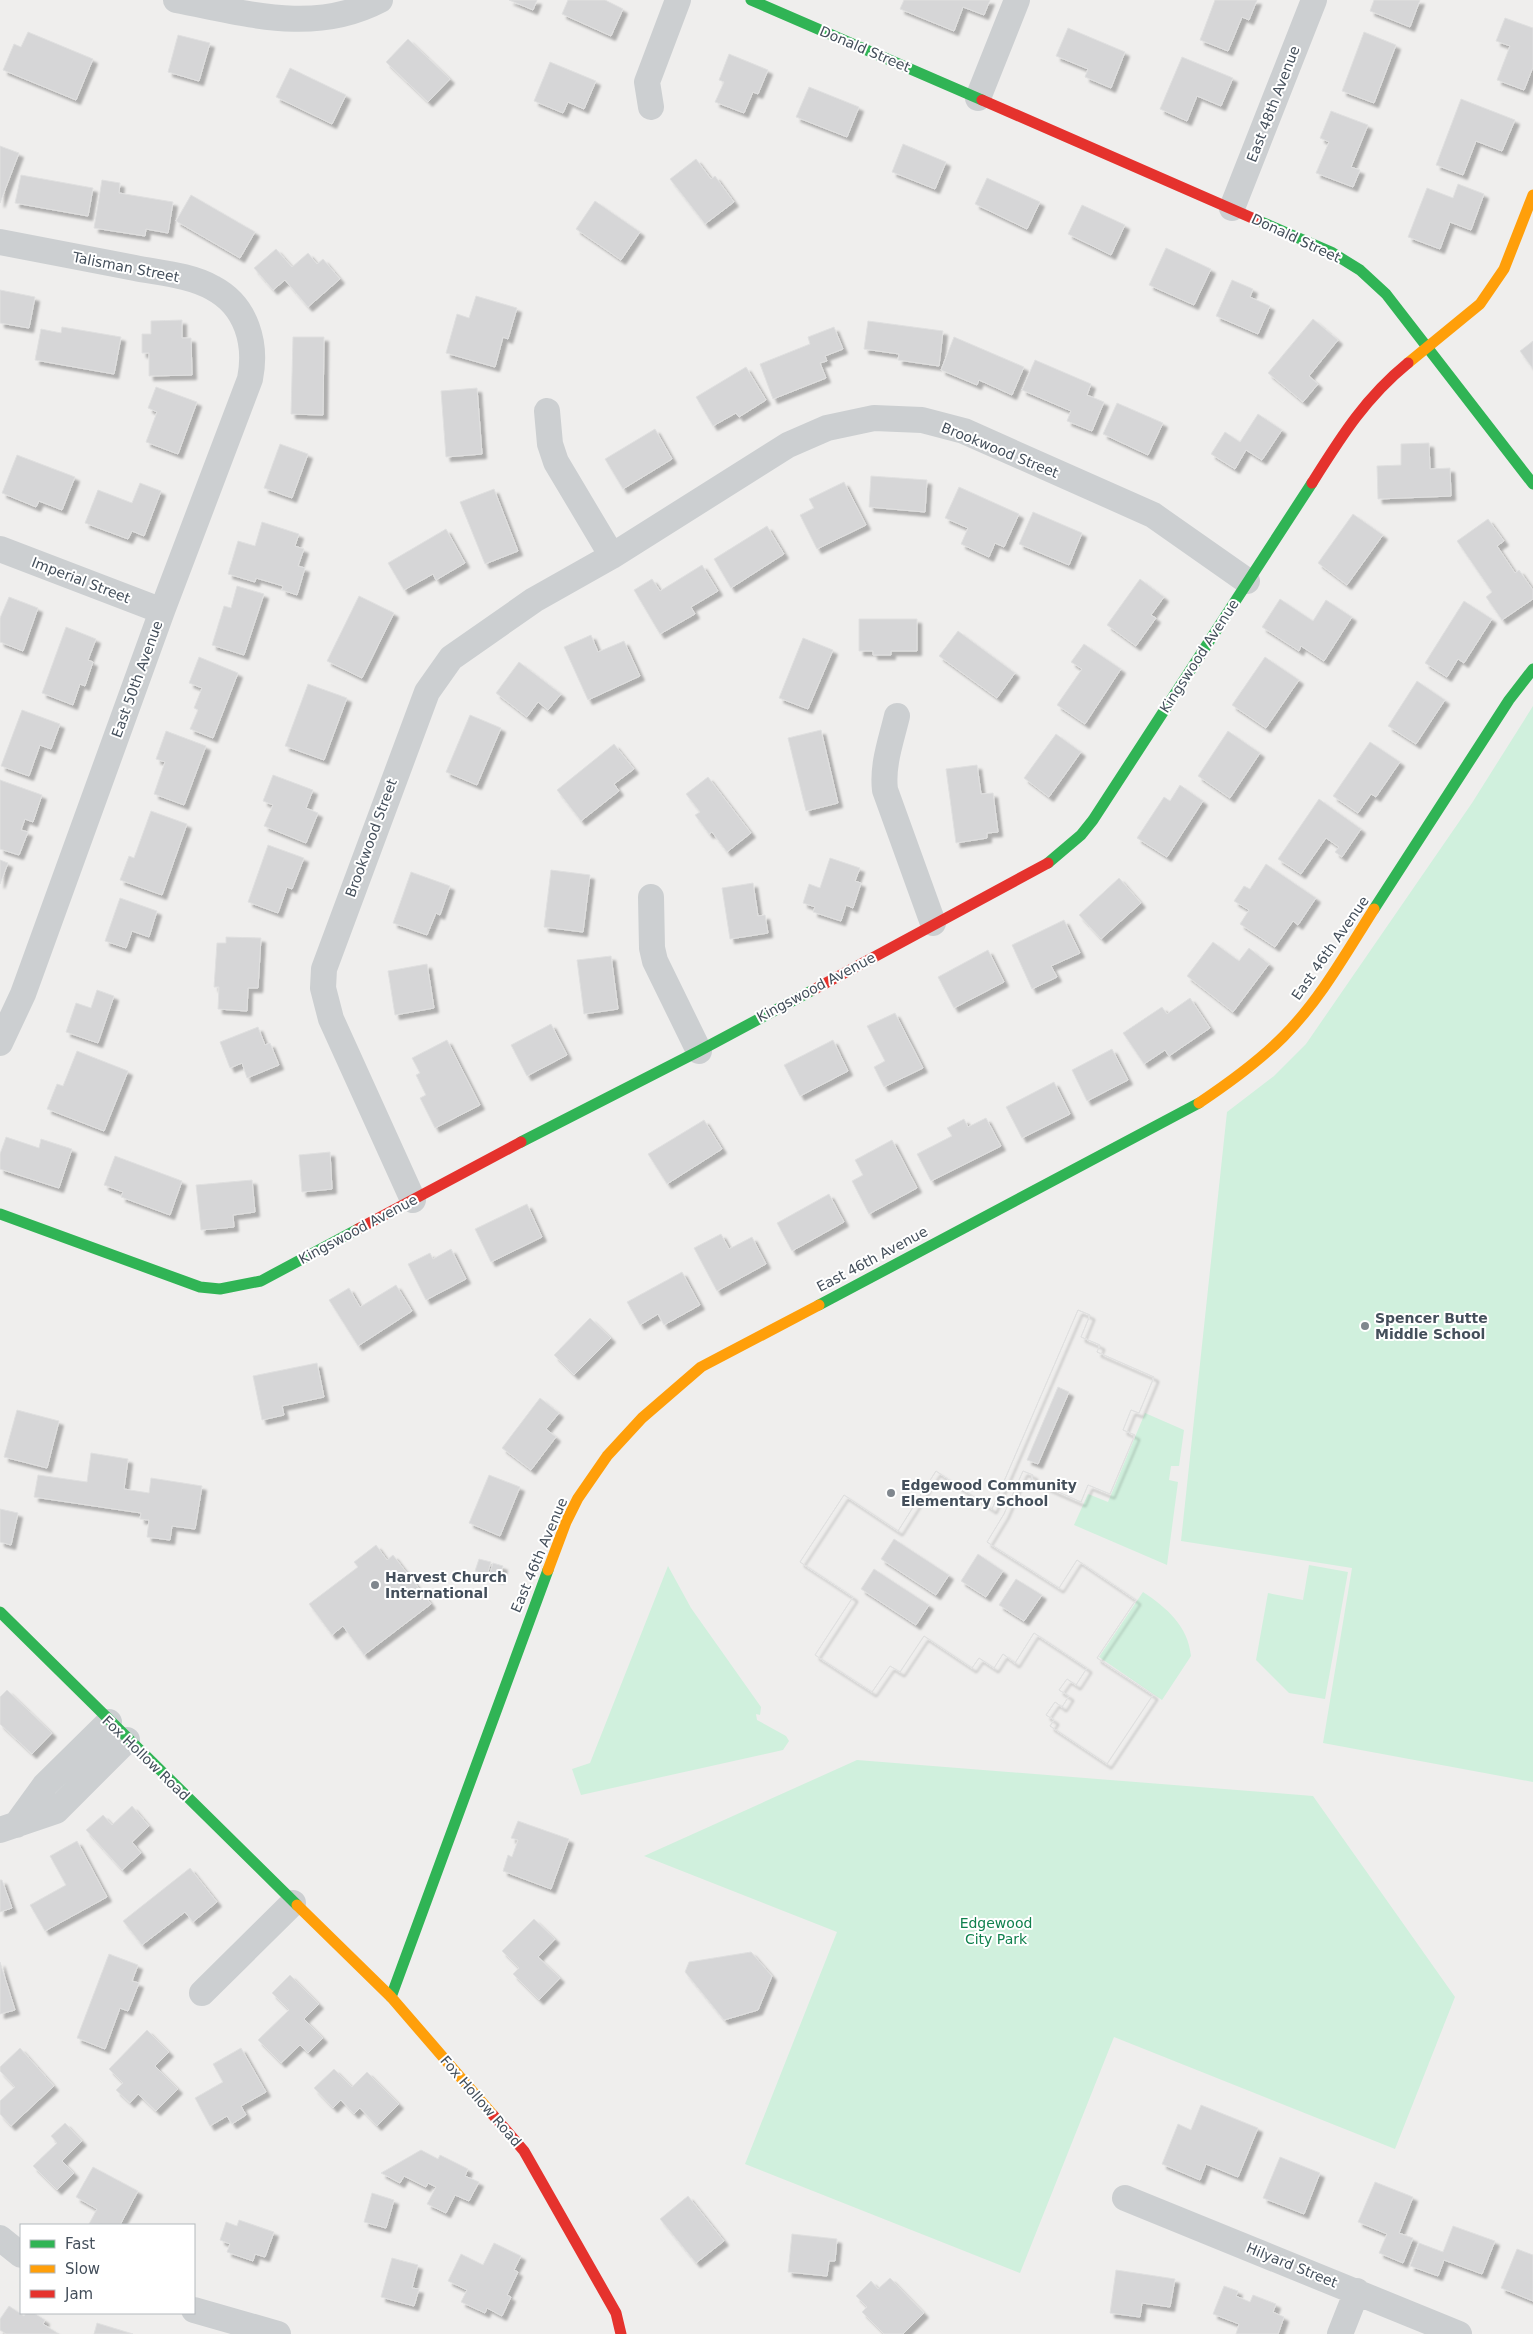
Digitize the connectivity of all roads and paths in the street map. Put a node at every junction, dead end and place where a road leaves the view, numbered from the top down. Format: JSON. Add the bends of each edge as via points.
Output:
{"nodes":[{"id":1,"x":176,"y":0,"type":"edge"},
{"id":2,"x":380,"y":0,"type":"edge"},
{"id":3,"x":678,"y":0,"type":"edge"},
{"id":4,"x":752,"y":0,"type":"edge"},
{"id":5,"x":1017,"y":0,"type":"edge"},
{"id":6,"x":1314,"y":0,"type":"edge"},
{"id":7,"x":978,"y":98,"type":"junction"},
{"id":8,"x":651,"y":107,"type":"dead end"},
{"id":9,"x":1533,"y":195,"type":"edge"},
{"id":10,"x":1232,"y":208,"type":"junction"},
{"id":11,"x":0,"y":242,"type":"edge"},
{"id":12,"x":240,"y":314,"type":"joint"},
{"id":13,"x":1427,"y":346,"type":"junction"},
{"id":14,"x":547,"y":411,"type":"dead end"},
{"id":15,"x":1533,"y":484,"type":"edge"},
{"id":16,"x":0,"y":549,"type":"edge"},
{"id":17,"x":612,"y":556,"type":"junction"},
{"id":18,"x":1247,"y":581,"type":"junction"},
{"id":19,"x":162,"y":611,"type":"junction"},
{"id":20,"x":1533,"y":669,"type":"edge"},
{"id":21,"x":897,"y":716,"type":"dead end"},
{"id":22,"x":651,"y":896,"type":"dead end"},
{"id":23,"x":933,"y":924,"type":"junction"},
{"id":24,"x":0,"y":1043,"type":"edge"},
{"id":25,"x":699,"y":1051,"type":"junction"},
{"id":26,"x":413,"y":1200,"type":"junction"},
{"id":27,"x":0,"y":1214,"type":"edge"},
{"id":28,"x":0,"y":1612,"type":"edge"},
{"id":29,"x":109,"y":1722,"type":"junction"},
{"id":30,"x":127,"y":1740,"type":"junction"},
{"id":31,"x":8,"y":1828,"type":"edge"},
{"id":32,"x":293,"y":1903,"type":"junction"},
{"id":33,"x":202,"y":1992,"type":"dead end"},
{"id":34,"x":391,"y":1997,"type":"junction"},
{"id":35,"x":1125,"y":2198,"type":"dead end"},
{"id":36,"x":0,"y":2238,"type":"edge"},
{"id":37,"x":20,"y":2254,"type":"edge"},
{"id":38,"x":1357,"y":2291,"type":"junction"},
{"id":39,"x":204,"y":2320,"type":"edge"},
{"id":40,"x":278,"y":2334,"type":"edge"},
{"id":41,"x":622,"y":2334,"type":"edge"},
{"id":42,"x":1340,"y":2334,"type":"edge"},
{"id":43,"x":1459,"y":2334,"type":"edge"}],
"edges":[{"from":1,"to":2,"type":"street","via":[[280,20],[307,21],[355,11]]},
{"from":3,"to":8,"type":"street","via":[[647,82]]},
{"from":4,"to":7,"type":"street","name":"Donald Street"},
{"from":5,"to":7,"type":"street"},
{"from":6,"to":10,"type":"street","name":"East 48th Avenue"},
{"from":7,"to":10,"type":"street","name":"Donald Street"},
{"from":9,"to":13,"type":"street","name":"Kingswood Avenue","via":[[1504,269],[1480,304]]},
{"from":10,"to":13,"type":"street","name":"Donald Street","via":[[1331,252],[1360,270],[1386,294]]},
{"from":11,"to":12,"type":"street","name":"Talisman Street","via":[[195,281],[228,299]]},
{"from":12,"to":19,"type":"street","name":"East 50th Avenue","via":[[254,348],[250,380]]},
{"from":13,"to":15,"type":"street","name":"Donald Street"},
{"from":13,"to":18,"type":"street","name":"Kingswood Avenue","via":[[1374,394],[1347,426]]},
{"from":14,"to":17,"type":"street","via":[[550,444],[556,462]]},
{"from":16,"to":19,"type":"street","name":"Imperial Street"},
{"from":17,"to":18,"type":"street","name":"Brookwood Street","via":[[806,437],[847,423],[898,418],[922,420],[964,432],[1153,515]]},
{"from":17,"to":26,"type":"street","name":"Brookwood Street","via":[[505,619],[451,658],[439,672],[414,721],[330,948],[323,988],[331,1019]]},
{"from":18,"to":23,"type":"street","name":"Kingswood Avenue","via":[[1108,798],[1081,834],[1035,871]]},
{"from":19,"to":24,"type":"street","name":"East 50th Avenue","via":[[23,994]]},
{"from":20,"to":34,"type":"street","name":"East 46th Avenue","via":[[1509,700],[1325,986],[1284,1036],[1245,1071],[1197,1105],[702,1367],[649,1410],[620,1439],[592,1476],[562,1531]]},
{"from":21,"to":23,"type":"street","via":[[883,777],[885,790]]},
{"from":22,"to":25,"type":"street","via":[[655,961]]},
{"from":23,"to":25,"type":"street","name":"Kingswood Avenue"},
{"from":25,"to":26,"type":"street","name":"Kingswood Avenue"},
{"from":26,"to":27,"type":"street","name":"Kingswood Avenue","via":[[261,1281],[220,1289],[183,1283]]},
{"from":28,"to":29,"type":"street","name":"Fox Hollow Road"},
{"from":29,"to":30,"type":"street","name":"Fox Hollow Road"},
{"from":29,"to":31,"type":"street","via":[[45,1785]]},
{"from":30,"to":31,"type":"street","via":[[56,1811]]},
{"from":30,"to":32,"type":"street","name":"Fox Hollow Road"},
{"from":32,"to":33,"type":"street"},
{"from":32,"to":34,"type":"street","name":"Fox Hollow Road"},
{"from":34,"to":41,"type":"street","name":"Fox Hollow Road","via":[[524,2151],[616,2313]]},
{"from":35,"to":38,"type":"street","name":"Hilyard Street"},
{"from":36,"to":37,"type":"street"},
{"from":38,"to":42,"type":"street"},
{"from":38,"to":43,"type":"street","name":"Hilyard Street"},
{"from":39,"to":40,"type":"street"}]}
